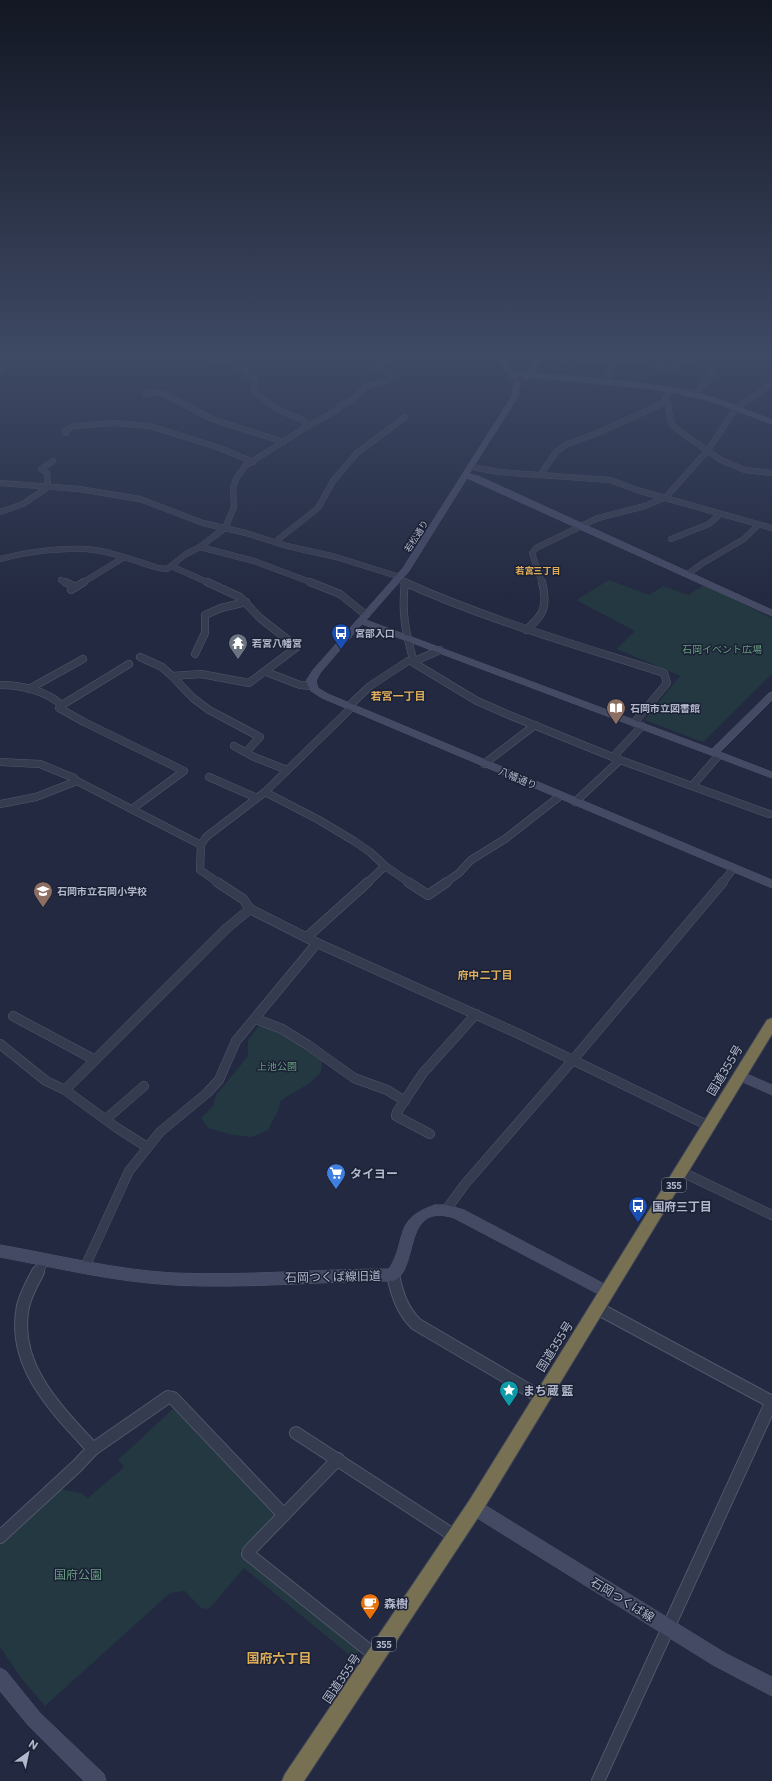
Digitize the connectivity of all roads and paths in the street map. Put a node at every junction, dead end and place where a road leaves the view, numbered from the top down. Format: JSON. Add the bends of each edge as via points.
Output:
{"nodes":[{"id":1,"x":182,"y":436,"type":"edge"},
{"id":2,"x":266,"y":436,"type":"edge"},
{"id":3,"x":293,"y":436,"type":"edge"},
{"id":4,"x":380,"y":436,"type":"edge"},
{"id":5,"x":491,"y":436,"type":"edge"},
{"id":6,"x":589,"y":436,"type":"edge"},
{"id":7,"x":687,"y":436,"type":"edge"},
{"id":8,"x":717,"y":436,"type":"edge"},
{"id":9,"x":284,"y":442,"type":"junction"},
{"id":10,"x":708,"y":450,"type":"junction"},
{"id":11,"x":53,"y":461,"type":"dead end"},
{"id":12,"x":253,"y":462,"type":"junction"},
{"id":13,"x":472,"y":467,"type":"junction"},
{"id":14,"x":772,"y":473,"type":"edge"},
{"id":15,"x":541,"y":474,"type":"junction"},
{"id":16,"x":466,"y":476,"type":"junction"},
{"id":17,"x":0,"y":483,"type":"edge"},
{"id":18,"x":48,"y":487,"type":"junction"},
{"id":19,"x":666,"y":497,"type":"junction"},
{"id":20,"x":0,"y":512,"type":"edge"},
{"id":21,"x":720,"y":514,"type":"junction"},
{"id":22,"x":758,"y":525,"type":"junction"},
{"id":23,"x":582,"y":527,"type":"junction"},
{"id":24,"x":224,"y":528,"type":"junction"},
{"id":25,"x":772,"y":528,"type":"edge"},
{"id":26,"x":671,"y":539,"type":"dead end"},
{"id":27,"x":275,"y":542,"type":"junction"},
{"id":28,"x":200,"y":547,"type":"junction"},
{"id":29,"x":124,"y":558,"type":"junction"},
{"id":30,"x":0,"y":559,"type":"edge"},
{"id":31,"x":171,"y":566,"type":"junction"},
{"id":32,"x":688,"y":574,"type":"junction"},
{"id":33,"x":61,"y":580,"type":"dead end"},
{"id":34,"x":401,"y":580,"type":"junction"},
{"id":35,"x":246,"y":602,"type":"junction"},
{"id":36,"x":772,"y":613,"type":"edge"},
{"id":37,"x":364,"y":618,"type":"junction"},
{"id":38,"x":526,"y":630,"type":"junction"},
{"id":39,"x":407,"y":638,"type":"junction"},
{"id":40,"x":440,"y":650,"type":"junction"},
{"id":41,"x":195,"y":654,"type":"dead end"},
{"id":42,"x":140,"y":657,"type":"dead end"},
{"id":43,"x":83,"y":659,"type":"dead end"},
{"id":44,"x":412,"y":660,"type":"junction"},
{"id":45,"x":129,"y":664,"type":"dead end"},
{"id":46,"x":266,"y":672,"type":"junction"},
{"id":47,"x":172,"y":676,"type":"junction"},
{"id":48,"x":0,"y":685,"type":"edge"},
{"id":49,"x":312,"y":686,"type":"junction"},
{"id":50,"x":29,"y":690,"type":"junction"},
{"id":51,"x":770,"y":699,"type":"edge"},
{"id":52,"x":62,"y":705,"type":"junction"},
{"id":53,"x":351,"y":708,"type":"junction"},
{"id":54,"x":638,"y":725,"type":"junction"},
{"id":55,"x":535,"y":726,"type":"junction"},
{"id":56,"x":234,"y":746,"type":"dead end"},
{"id":57,"x":246,"y":752,"type":"junction"},
{"id":58,"x":716,"y":754,"type":"junction"},
{"id":59,"x":617,"y":759,"type":"junction"},
{"id":60,"x":0,"y":762,"type":"edge"},
{"id":61,"x":484,"y":764,"type":"junction"},
{"id":62,"x":287,"y":770,"type":"junction"},
{"id":63,"x":772,"y":775,"type":"edge"},
{"id":64,"x":209,"y":777,"type":"dead end"},
{"id":65,"x":77,"y":781,"type":"junction"},
{"id":66,"x":692,"y":786,"type":"junction"},
{"id":67,"x":265,"y":792,"type":"junction"},
{"id":68,"x":560,"y":796,"type":"junction"},
{"id":69,"x":257,"y":798,"type":"junction"},
{"id":70,"x":575,"y":802,"type":"junction"},
{"id":71,"x":0,"y":804,"type":"edge"},
{"id":72,"x":132,"y":809,"type":"junction"},
{"id":73,"x":769,"y":814,"type":"dead end"},
{"id":74,"x":200,"y":845,"type":"junction"},
{"id":75,"x":385,"y":866,"type":"junction"},
{"id":76,"x":734,"y":868,"type":"junction"},
{"id":77,"x":772,"y":884,"type":"edge"},
{"id":78,"x":250,"y":909,"type":"junction"},
{"id":79,"x":307,"y":937,"type":"junction"},
{"id":80,"x":317,"y":943,"type":"junction"},
{"id":81,"x":476,"y":1014,"type":"junction"},
{"id":82,"x":13,"y":1016,"type":"dead end"},
{"id":83,"x":256,"y":1019,"type":"junction"},
{"id":84,"x":772,"y":1023,"type":"edge"},
{"id":85,"x":0,"y":1044,"type":"edge"},
{"id":86,"x":95,"y":1060,"type":"junction"},
{"id":87,"x":572,"y":1061,"type":"junction"},
{"id":88,"x":740,"y":1076,"type":"junction"},
{"id":89,"x":144,"y":1086,"type":"dead end"},
{"id":90,"x":65,"y":1090,"type":"junction"},
{"id":91,"x":772,"y":1090,"type":"edge"},
{"id":92,"x":405,"y":1101,"type":"junction"},
{"id":93,"x":106,"y":1119,"type":"junction"},
{"id":94,"x":709,"y":1126,"type":"junction"},
{"id":95,"x":430,"y":1134,"type":"dead end"},
{"id":96,"x":147,"y":1147,"type":"junction"},
{"id":97,"x":682,"y":1172,"type":"junction"},
{"id":98,"x":446,"y":1210,"type":"junction"},
{"id":99,"x":772,"y":1215,"type":"edge"},
{"id":100,"x":0,"y":1251,"type":"edge"},
{"id":101,"x":45,"y":1259,"type":"junction"},
{"id":102,"x":85,"y":1267,"type":"junction"},
{"id":103,"x":393,"y":1276,"type":"junction"},
{"id":104,"x":607,"y":1292,"type":"junction"},
{"id":105,"x":597,"y":1308,"type":"junction"},
{"id":106,"x":542,"y":1398,"type":"junction"},
{"id":107,"x":772,"y":1401,"type":"edge"},
{"id":108,"x":296,"y":1433,"type":"dead end"},
{"id":109,"x":93,"y":1449,"type":"junction"},
{"id":110,"x":338,"y":1459,"type":"junction"},
{"id":111,"x":475,"y":1507,"type":"junction"},
{"id":112,"x":284,"y":1515,"type":"junction"},
{"id":113,"x":0,"y":1537,"type":"edge"},
{"id":114,"x":456,"y":1537,"type":"junction"},
{"id":115,"x":669,"y":1628,"type":"junction"},
{"id":116,"x":376,"y":1656,"type":"junction"},
{"id":117,"x":0,"y":1677,"type":"edge"},
{"id":118,"x":772,"y":1687,"type":"edge"},
{"id":119,"x":97,"y":1781,"type":"edge"},
{"id":120,"x":292,"y":1781,"type":"edge"},
{"id":121,"x":598,"y":1781,"type":"edge"}],
"edges":[{"from":1,"to":12,"type":"street"},
{"from":2,"to":9,"type":"street"},
{"from":3,"to":9,"type":"street"},
{"from":4,"to":27,"type":"street","via":[[357,453],[333,481],[318,508]]},
{"from":5,"to":13,"type":"street","name":"若松通り"},
{"from":6,"to":15,"type":"street","via":[[567,444],[556,452]]},
{"from":7,"to":10,"type":"street"},
{"from":8,"to":10,"type":"street"},
{"from":9,"to":12,"type":"street"},
{"from":10,"to":14,"type":"street","via":[[738,468]]},
{"from":10,"to":19,"type":"street"},
{"from":11,"to":18,"type":"street","via":[[41,469],[47,473]]},
{"from":12,"to":24,"type":"street","via":[[245,466],[236,479],[233,488],[234,507]]},
{"from":13,"to":15,"type":"street","via":[[499,472]]},
{"from":13,"to":16,"type":"street","name":"若松通り"},
{"from":15,"to":19,"type":"street","via":[[610,480]]},
{"from":16,"to":23,"type":"street"},
{"from":16,"to":34,"type":"street","name":"若松通り"},
{"from":17,"to":18,"type":"street"},
{"from":18,"to":20,"type":"street","via":[[23,504]]},
{"from":18,"to":24,"type":"street","via":[[111,493],[140,499]]},
{"from":19,"to":21,"type":"street"},
{"from":19,"to":23,"type":"street","via":[[645,506],[598,518]]},
{"from":21,"to":22,"type":"street"},
{"from":21,"to":26,"type":"street","via":[[709,524]]},
{"from":22,"to":25,"type":"street"},
{"from":22,"to":32,"type":"street","via":[[744,539]]},
{"from":23,"to":32,"type":"street"},
{"from":23,"to":38,"type":"street","via":[[546,542],[532,553],[544,587],[545,599],[543,613]]},
{"from":24,"to":27,"type":"street"},
{"from":24,"to":28,"type":"street"},
{"from":27,"to":34,"type":"street","via":[[336,557]]},
{"from":28,"to":31,"type":"street"},
{"from":28,"to":37,"type":"street","via":[[254,561],[340,594]]},
{"from":29,"to":30,"type":"street","via":[[80,548],[16,554]]},
{"from":29,"to":31,"type":"street","via":[[158,568],[167,569]]},
{"from":29,"to":33,"type":"street","via":[[74,588]]},
{"from":31,"to":35,"type":"street","via":[[235,594]]},
{"from":32,"to":36,"type":"street"},
{"from":34,"to":37,"type":"street","name":"若松通り"},
{"from":34,"to":38,"type":"street"},
{"from":34,"to":39,"type":"street"},
{"from":35,"to":41,"type":"street","via":[[206,614],[205,633]]},
{"from":35,"to":46,"type":"street","via":[[260,618],[297,647]]},
{"from":37,"to":39,"type":"street"},
{"from":37,"to":49,"type":"street","name":"若松通り","via":[[316,672],[311,681]]},
{"from":38,"to":54,"type":"street","via":[[664,673],[667,683]]},
{"from":39,"to":40,"type":"street"},
{"from":39,"to":44,"type":"street"},
{"from":40,"to":44,"type":"street"},
{"from":40,"to":54,"type":"street"},
{"from":42,"to":47,"type":"street","via":[[162,667]]},
{"from":43,"to":50,"type":"street"},
{"from":44,"to":53,"type":"street","via":[[370,686],[351,704]]},
{"from":44,"to":55,"type":"street","via":[[438,679],[477,701]]},
{"from":45,"to":52,"type":"street"},
{"from":46,"to":47,"type":"street","via":[[249,684],[202,673]]},
{"from":46,"to":49,"type":"street","name":"八幡通り","via":[[300,685]]},
{"from":47,"to":57,"type":"street","via":[[209,710],[260,737]]},
{"from":48,"to":50,"type":"street","via":[[10,684]]},
{"from":49,"to":53,"type":"street","name":"八幡通り","via":[[319,693]]},
{"from":50,"to":52,"type":"street","via":[[53,698]]},
{"from":51,"to":58,"type":"street"},
{"from":52,"to":72,"type":"street","via":[[60,708],[84,722],[184,770]]},
{"from":53,"to":61,"type":"street","name":"八幡通り"},
{"from":53,"to":62,"type":"street"},
{"from":54,"to":58,"type":"street"},
{"from":54,"to":59,"type":"street"},
{"from":55,"to":59,"type":"street"},
{"from":55,"to":61,"type":"street"},
{"from":56,"to":57,"type":"street"},
{"from":57,"to":62,"type":"street"},
{"from":58,"to":63,"type":"street"},
{"from":58,"to":66,"type":"street"},
{"from":59,"to":66,"type":"street"},
{"from":59,"to":70,"type":"street"},
{"from":60,"to":65,"type":"street","via":[[40,764]]},
{"from":61,"to":68,"type":"street","name":"八幡通り"},
{"from":62,"to":67,"type":"street"},
{"from":64,"to":69,"type":"street"},
{"from":65,"to":71,"type":"street","via":[[36,797]]},
{"from":65,"to":72,"type":"street"},
{"from":66,"to":73,"type":"street"},
{"from":67,"to":69,"type":"street"},
{"from":67,"to":75,"type":"street","via":[[354,841]]},
{"from":68,"to":70,"type":"street","name":"八幡通り"},
{"from":68,"to":75,"type":"street","via":[[505,839],[471,860],[459,873],[428,895]]},
{"from":69,"to":74,"type":"street","via":[[206,837]]},
{"from":70,"to":76,"type":"street","name":"八幡通り"},
{"from":72,"to":74,"type":"street"},
{"from":74,"to":78,"type":"street","via":[[200,870],[243,899]]},
{"from":75,"to":79,"type":"street"},
{"from":76,"to":77,"type":"street","name":"八幡通り"},
{"from":76,"to":87,"type":"street"},
{"from":78,"to":79,"type":"street"},
{"from":78,"to":86,"type":"street","via":[[222,933]]},
{"from":79,"to":80,"type":"street"},
{"from":80,"to":81,"type":"street"},
{"from":80,"to":83,"type":"street"},
{"from":81,"to":87,"type":"street"},
{"from":81,"to":92,"type":"street","via":[[423,1073]]},
{"from":82,"to":86,"type":"street"},
{"from":83,"to":92,"type":"street","via":[[282,1029],[354,1078],[387,1090]]},
{"from":83,"to":96,"type":"street","via":[[236,1041],[219,1080],[160,1132]]},
{"from":84,"to":88,"type":"highway","name":"国道355号","number":"355"},
{"from":85,"to":90,"type":"street","via":[[46,1081]]},
{"from":86,"to":90,"type":"street"},
{"from":87,"to":94,"type":"street"},
{"from":87,"to":98,"type":"street","via":[[465,1184]]},
{"from":88,"to":91,"type":"street"},
{"from":88,"to":94,"type":"highway","name":"国道355号","number":"355"},
{"from":89,"to":93,"type":"street"},
{"from":90,"to":93,"type":"street"},
{"from":92,"to":95,"type":"street","via":[[396,1116]]},
{"from":93,"to":96,"type":"street"},
{"from":94,"to":97,"type":"highway","name":"国道355号","number":"355"},
{"from":96,"to":102,"type":"street","via":[[122,1183]]},
{"from":97,"to":99,"type":"street"},
{"from":97,"to":104,"type":"highway","name":"国道355号","number":"355"},
{"from":98,"to":103,"type":"street","name":"石岡つくば線旧道","via":[[425,1213],[415,1220]]},
{"from":98,"to":104,"type":"street","name":"石岡つくば線旧道","via":[[459,1214]]},
{"from":100,"to":101,"type":"street","name":"石岡つくば線旧道"},
{"from":101,"to":102,"type":"street","name":"石岡つくば線旧道"},
{"from":101,"to":109,"type":"street","via":[[24,1305],[20,1331],[24,1354],[38,1385]]},
{"from":102,"to":103,"type":"street","name":"石岡つくば線旧道","via":[[129,1275],[181,1279],[349,1274]]},
{"from":103,"to":106,"type":"street","via":[[396,1291],[408,1317],[416,1324]]},
{"from":104,"to":105,"type":"highway","name":"国道355号","number":"355"},
{"from":105,"to":106,"type":"highway","name":"国道355号","number":"355"},
{"from":105,"to":107,"type":"street"},
{"from":106,"to":111,"type":"highway","name":"国道355号","number":"355"},
{"from":107,"to":115,"type":"street"},
{"from":108,"to":110,"type":"street"},
{"from":109,"to":112,"type":"street","via":[[164,1398],[170,1397]]},
{"from":109,"to":113,"type":"street"},
{"from":110,"to":112,"type":"street"},
{"from":110,"to":114,"type":"street"},
{"from":111,"to":114,"type":"highway","name":"国道355号","number":"355"},
{"from":111,"to":115,"type":"street","name":"石岡つくば線"},
{"from":112,"to":116,"type":"street","via":[[248,1554]]},
{"from":114,"to":116,"type":"highway","name":"国道355号","number":"355"},
{"from":115,"to":118,"type":"street","name":"石岡つくば線","via":[[719,1659]]},
{"from":115,"to":121,"type":"street"},
{"from":116,"to":120,"type":"highway","name":"国道355号","number":"355"},
{"from":117,"to":119,"type":"street","via":[[34,1719]]}]}
